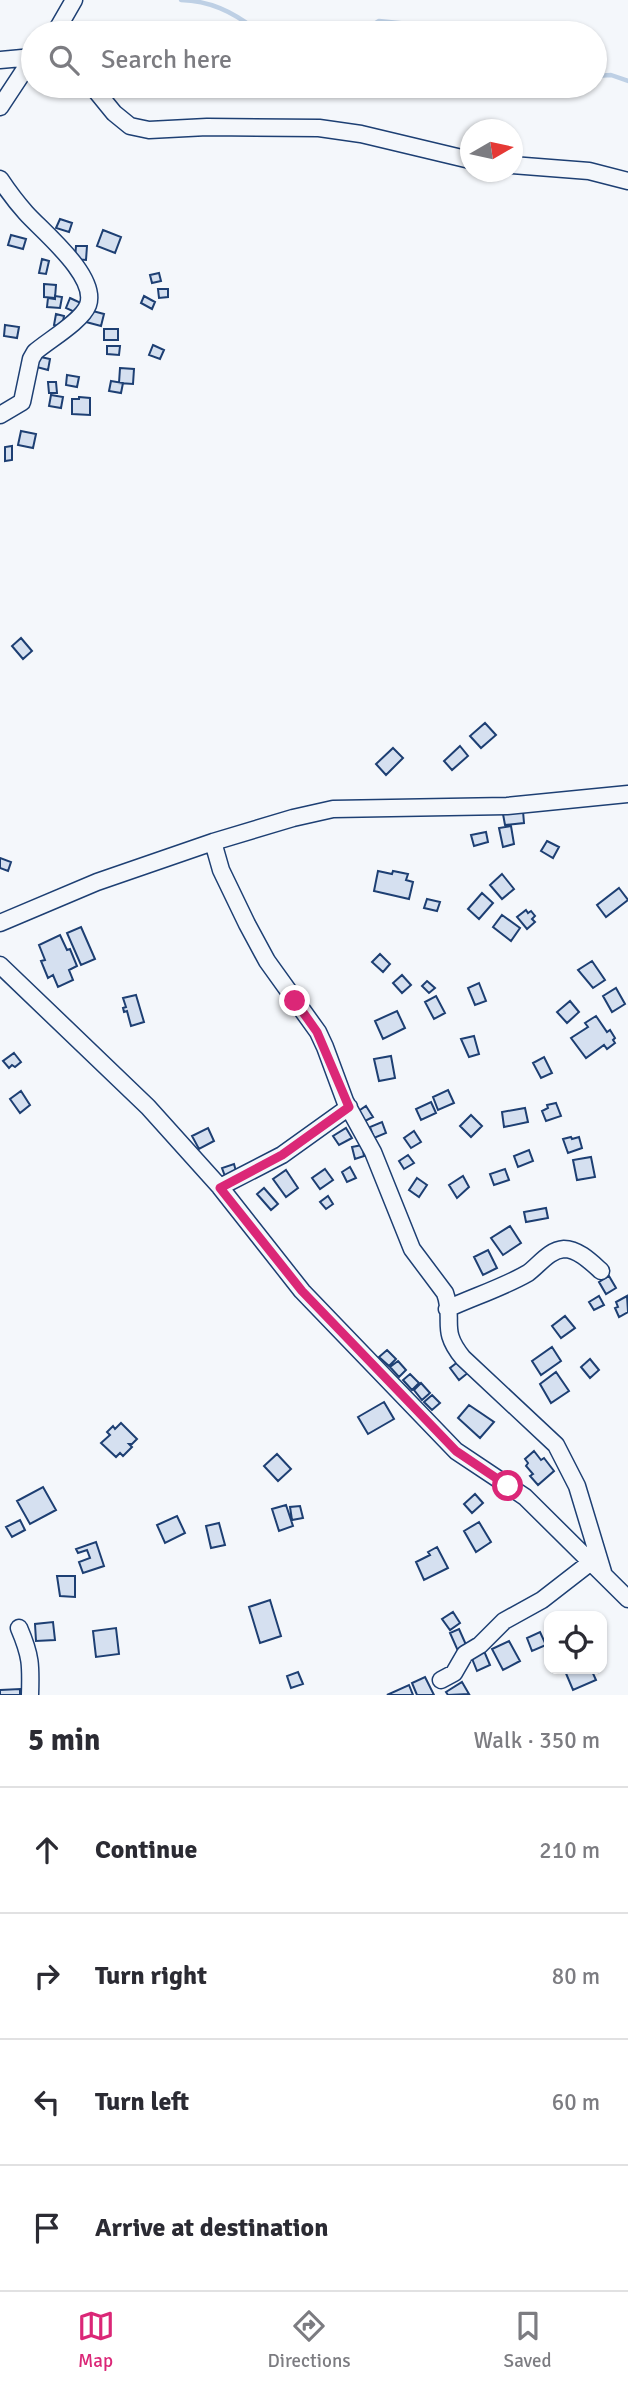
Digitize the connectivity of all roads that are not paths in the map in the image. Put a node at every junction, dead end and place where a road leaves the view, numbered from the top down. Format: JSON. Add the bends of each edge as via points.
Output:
{"nodes":[{"id":1,"x":74,"y":0,"type":"edge"},
{"id":2,"x":62,"y":21,"type":"edge"},
{"id":3,"x":21,"y":58,"type":"edge"},
{"id":4,"x":0,"y":60,"type":"edge"},
{"id":5,"x":21,"y":75,"type":"edge"},
{"id":6,"x":102,"y":98,"type":"edge"},
{"id":7,"x":0,"y":107,"type":"edge"},
{"id":8,"x":460,"y":157,"type":"edge"},
{"id":9,"x":523,"y":166,"type":"edge"},
{"id":10,"x":0,"y":179,"type":"edge"},
{"id":11,"x":628,"y":181,"type":"edge"},
{"id":12,"x":0,"y":415,"type":"edge"},
{"id":13,"x":628,"y":794,"type":"edge"},
{"id":14,"x":213,"y":842,"type":"junction"},
{"id":15,"x":0,"y":923,"type":"edge"},
{"id":16,"x":0,"y":965,"type":"edge"},
{"id":17,"x":349,"y":1107,"type":"junction"},
{"id":18,"x":220,"y":1188,"type":"junction"},
{"id":19,"x":601,"y":1271,"type":"dead end"},
{"id":20,"x":447,"y":1310,"type":"junction"},
{"id":21,"x":597,"y":1568,"type":"junction"},
{"id":22,"x":628,"y":1599,"type":"edge"},
{"id":23,"x":19,"y":1628,"type":"dead end"},
{"id":24,"x":441,"y":1680,"type":"dead end"},
{"id":25,"x":30,"y":1695,"type":"edge"}],
"edges":[{"from":1,"to":2,"type":"street"},
{"from":3,"to":4,"type":"street"},
{"from":5,"to":7,"type":"street"},
{"from":6,"to":8,"type":"street","via":[[130,126],[149,130],[319,128]]},
{"from":9,"to":11,"type":"street","via":[[589,171]]},
{"from":10,"to":12,"type":"street","via":[[67,255],[86,285],[89,300],[83,313],[36,352],[22,402]]},
{"from":13,"to":14,"type":"street","via":[[507,806],[333,809]]},
{"from":14,"to":15,"type":"street","via":[[97,882]]},
{"from":14,"to":17,"type":"street","via":[[247,924],[317,1032]]},
{"from":16,"to":18,"type":"street","via":[[148,1107]]},
{"from":17,"to":18,"type":"street","via":[[282,1155]]},
{"from":17,"to":20,"type":"street","via":[[373,1152],[404,1235],[445,1293]]},
{"from":18,"to":21,"type":"street","via":[[302,1291],[439,1433],[475,1465],[525,1497]]},
{"from":19,"to":20,"type":"street","via":[[576,1252],[559,1250],[528,1272]]},
{"from":20,"to":21,"type":"street","via":[[452,1345],[556,1445],[577,1486]]},
{"from":21,"to":22,"type":"street"},
{"from":21,"to":24,"type":"street","via":[[504,1621],[465,1654],[454,1673]]},
{"from":23,"to":25,"type":"street","via":[[29,1650]]}]}
